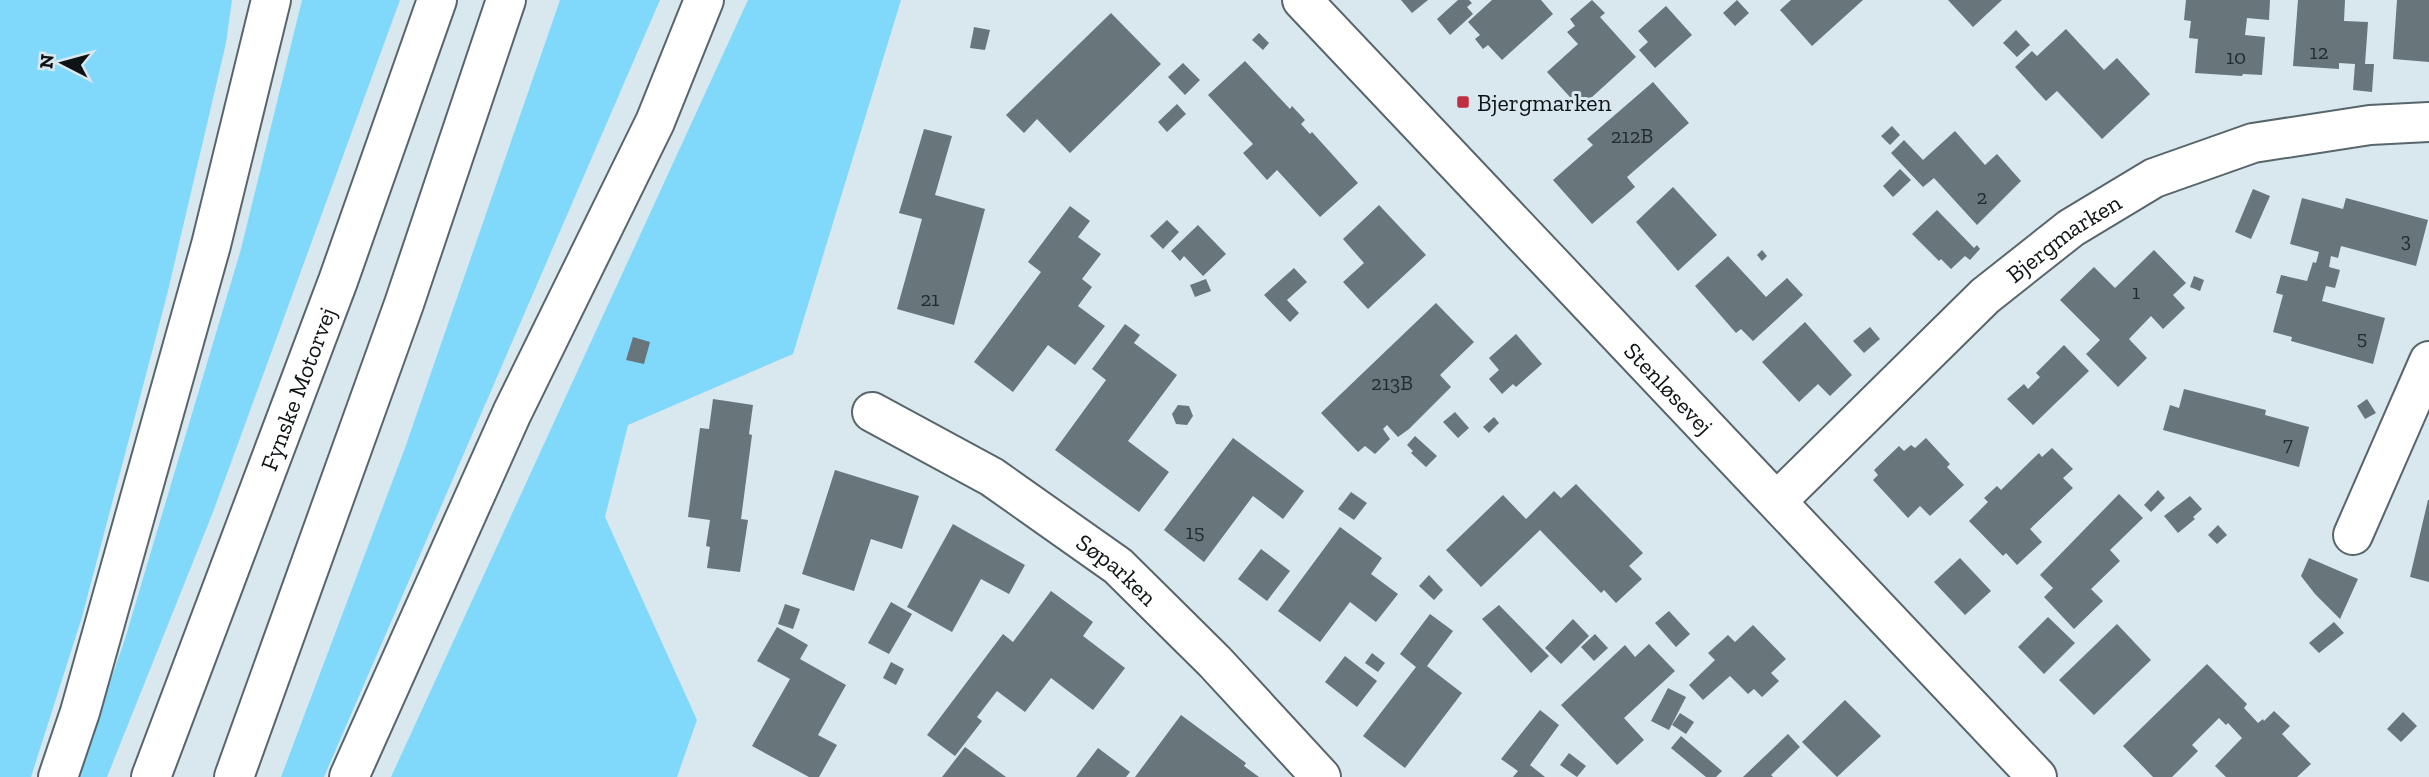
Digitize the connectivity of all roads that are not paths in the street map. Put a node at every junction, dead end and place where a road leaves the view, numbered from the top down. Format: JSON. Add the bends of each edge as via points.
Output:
{"nodes":[{"id":1,"x":271,"y":0,"type":"edge"},
{"id":2,"x":437,"y":0,"type":"edge"},
{"id":3,"x":506,"y":0,"type":"edge"},
{"id":4,"x":704,"y":0,"type":"edge"},
{"id":5,"x":1301,"y":0,"type":"edge"},
{"id":6,"x":2429,"y":122,"type":"edge"},
{"id":7,"x":2429,"y":361,"type":"edge"},
{"id":8,"x":872,"y":412,"type":"dead end"},
{"id":9,"x":1777,"y":500,"type":"junction"},
{"id":10,"x":2353,"y":535,"type":"dead end"},
{"id":11,"x":58,"y":777,"type":"edge"},
{"id":12,"x":151,"y":777,"type":"edge"},
{"id":13,"x":234,"y":777,"type":"edge"},
{"id":14,"x":349,"y":777,"type":"edge"},
{"id":15,"x":1321,"y":777,"type":"edge"},
{"id":16,"x":2037,"y":777,"type":"edge"}],
"edges":[{"from":1,"to":11,"type":"main road","via":[[204,272]]},
{"from":2,"to":12,"type":"main road","name":"Fynske Motorvej","via":[[338,281]]},
{"from":3,"to":13,"type":"main road","via":[[404,304]]},
{"from":4,"to":14,"type":"main road","via":[[654,122],[512,413]]},
{"from":5,"to":9,"type":"main road","name":"Stenløsevej"},
{"from":6,"to":9,"type":"main road","name":"Bjergmarken","via":[[2370,125],[2253,143],[2154,178],[2071,228],[1985,296]]},
{"from":7,"to":10,"type":"main road"},
{"from":8,"to":15,"type":"main road","name":"Søparken","via":[[992,477],[1118,566]]},
{"from":9,"to":16,"type":"main road","name":"Stenløsevej"}]}
